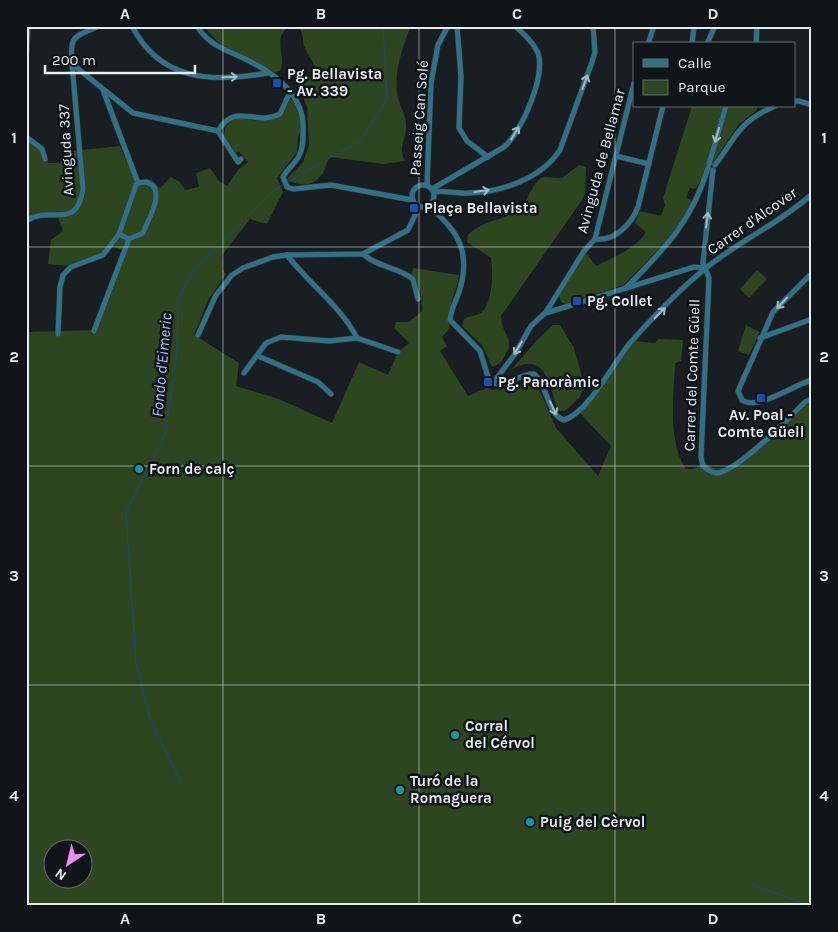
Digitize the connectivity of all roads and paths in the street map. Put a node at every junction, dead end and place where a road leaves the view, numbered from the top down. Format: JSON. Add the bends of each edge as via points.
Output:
{"nodes":[{"id":1,"x":28,"y":26,"type":"edge"},
{"id":2,"x":99,"y":26,"type":"edge"},
{"id":3,"x":132,"y":26,"type":"edge"},
{"id":4,"x":197,"y":26,"type":"edge"},
{"id":5,"x":448,"y":26,"type":"edge"},
{"id":6,"x":457,"y":26,"type":"edge"},
{"id":7,"x":515,"y":26,"type":"edge"},
{"id":8,"x":593,"y":26,"type":"edge"},
{"id":9,"x":654,"y":26,"type":"edge"},
{"id":10,"x":694,"y":26,"type":"edge"},
{"id":11,"x":716,"y":26,"type":"edge"},
{"id":12,"x":757,"y":26,"type":"edge"},
{"id":13,"x":649,"y":42,"type":"edge"},
{"id":14,"x":692,"y":42,"type":"edge"},
{"id":15,"x":708,"y":42,"type":"edge"},
{"id":16,"x":756,"y":42,"type":"edge"},
{"id":17,"x":26,"y":61,"type":"edge"},
{"id":18,"x":72,"y":64,"type":"junction"},
{"id":19,"x":266,"y":73,"type":"junction"},
{"id":20,"x":633,"y":89,"type":"edge"},
{"id":21,"x":103,"y":90,"type":"junction"},
{"id":22,"x":290,"y":92,"type":"junction"},
{"id":23,"x":796,"y":102,"type":"edge"},
{"id":24,"x":812,"y":105,"type":"edge"},
{"id":25,"x":663,"y":108,"type":"edge"},
{"id":26,"x":726,"y":108,"type":"edge"},
{"id":27,"x":771,"y":108,"type":"edge"},
{"id":28,"x":218,"y":131,"type":"junction"},
{"id":29,"x":26,"y":137,"type":"edge"},
{"id":30,"x":488,"y":156,"type":"junction"},
{"id":31,"x":616,"y":156,"type":"junction"},
{"id":32,"x":45,"y":158,"type":"dead end"},
{"id":33,"x":242,"y":160,"type":"dead end"},
{"id":34,"x":649,"y":164,"type":"junction"},
{"id":35,"x":711,"y":167,"type":"junction"},
{"id":36,"x":138,"y":182,"type":"junction"},
{"id":37,"x":427,"y":185,"type":"junction"},
{"id":38,"x":433,"y":190,"type":"junction"},
{"id":39,"x":812,"y":194,"type":"edge"},
{"id":40,"x":812,"y":199,"type":"edge"},
{"id":41,"x":412,"y":200,"type":"junction"},
{"id":42,"x":804,"y":201,"type":"junction"},
{"id":43,"x":428,"y":206,"type":"junction"},
{"id":44,"x":419,"y":207,"type":"junction"},
{"id":45,"x":26,"y":221,"type":"edge"},
{"id":46,"x":119,"y":234,"type":"junction"},
{"id":47,"x":596,"y":236,"type":"junction"},
{"id":48,"x":129,"y":239,"type":"junction"},
{"id":49,"x":363,"y":254,"type":"junction"},
{"id":50,"x":287,"y":255,"type":"junction"},
{"id":51,"x":706,"y":268,"type":"junction"},
{"id":52,"x":812,"y":273,"type":"edge"},
{"id":53,"x":635,"y":278,"type":"junction"},
{"id":54,"x":640,"y":284,"type":"junction"},
{"id":55,"x":626,"y":288,"type":"junction"},
{"id":56,"x":557,"y":294,"type":"junction"},
{"id":57,"x":418,"y":299,"type":"dead end"},
{"id":58,"x":565,"y":308,"type":"junction"},
{"id":59,"x":545,"y":313,"type":"junction"},
{"id":60,"x":812,"y":319,"type":"edge"},
{"id":61,"x":94,"y":331,"type":"dead end"},
{"id":62,"x":58,"y":334,"type":"dead end"},
{"id":63,"x":198,"y":335,"type":"dead end"},
{"id":64,"x":357,"y":338,"type":"junction"},
{"id":65,"x":760,"y":338,"type":"junction"},
{"id":66,"x":398,"y":352,"type":"dead end"},
{"id":67,"x":258,"y":356,"type":"junction"},
{"id":68,"x":244,"y":373,"type":"dead end"},
{"id":69,"x":811,"y":381,"type":"edge"},
{"id":70,"x":493,"y":383,"type":"junction"},
{"id":71,"x":331,"y":394,"type":"dead end"},
{"id":72,"x":812,"y":399,"type":"edge"}],
"edges":[{"from":1,"to":17,"type":"street"},
{"from":2,"to":18,"type":"street","via":[[83,31],[75,39],[71,49]]},
{"from":3,"to":19,"type":"street","one_way":true,"via":[[139,40],[171,69],[201,78]]},
{"from":4,"to":19,"type":"street","via":[[215,46],[255,64]]},
{"from":5,"to":37,"type":"street","name":"Passeig Can Solé","via":[[438,45],[431,83]]},
{"from":6,"to":30,"type":"street","via":[[461,76],[459,128],[467,141]]},
{"from":30,"to":7,"type":"street","one_way":true,"via":[[508,143],[515,134],[529,106],[539,70],[534,46]]},
{"from":38,"to":8,"type":"street","one_way":true,"via":[[467,193],[496,189],[526,178],[551,162],[560,150],[592,62],[595,52]]},
{"from":9,"to":13,"type":"street"},
{"from":10,"to":14,"type":"street"},
{"from":11,"to":15,"type":"street"},
{"from":12,"to":16,"type":"street"},
{"from":18,"to":21,"type":"street"},
{"from":18,"to":45,"type":"street","name":"Avinguda 337","via":[[83,190],[81,203],[65,216],[38,215]]},
{"from":19,"to":22,"type":"street","via":[[278,79]]},
{"from":20,"to":31,"type":"street","name":"Avinguda de Bellamar"},
{"from":21,"to":28,"type":"street","via":[[132,113]]},
{"from":21,"to":36,"type":"street"},
{"from":22,"to":28,"type":"street","via":[[280,114],[267,118],[232,116]]},
{"from":22,"to":41,"type":"street","via":[[301,106],[303,142],[300,155],[284,176],[285,184],[293,189],[331,185]]},
{"from":23,"to":24,"type":"street"},
{"from":25,"to":34,"type":"street"},
{"from":26,"to":35,"type":"street","one_way":true},
{"from":27,"to":35,"type":"street","via":[[741,126]]},
{"from":28,"to":33,"type":"street","via":[[238,162]]},
{"from":29,"to":32,"type":"street","via":[[42,149]]},
{"from":30,"to":38,"type":"street"},
{"from":31,"to":34,"type":"street"},
{"from":31,"to":47,"type":"street","name":"Avinguda de Bellamar"},
{"from":34,"to":47,"type":"street","via":[[633,220],[608,237]]},
{"from":51,"to":35,"type":"street","one_way":true,"via":[[703,252]]},
{"from":35,"to":53,"type":"street","via":[[689,216],[676,235]]},
{"from":36,"to":46,"type":"street"},
{"from":36,"to":48,"type":"street","via":[[152,184],[156,199],[142,233]]},
{"from":37,"to":38,"type":"street"},
{"from":37,"to":41,"type":"street","via":[[415,188]]},
{"from":38,"to":43,"type":"street","via":[[433,203]]},
{"from":39,"to":42,"type":"street","name":"Carrer d'Alcover"},
{"from":40,"to":42,"type":"street"},
{"from":41,"to":44,"type":"street"},
{"from":42,"to":51,"type":"street","name":"Carrer d'Alcover"},
{"from":43,"to":44,"type":"street"},
{"from":43,"to":70,"type":"street","via":[[450,224],[463,252],[463,271],[450,320],[480,350],[486,376]]},
{"from":44,"to":49,"type":"street","via":[[408,230]]},
{"from":46,"to":48,"type":"street"},
{"from":46,"to":62,"type":"street","via":[[103,255],[71,267],[62,275]]},
{"from":47,"to":56,"type":"street","name":"Avinguda de Bellamar"},
{"from":48,"to":61,"type":"street"},
{"from":49,"to":50,"type":"street"},
{"from":49,"to":57,"type":"street","via":[[375,263],[413,279]]},
{"from":50,"to":63,"type":"street","via":[[255,263],[232,275],[216,295]]},
{"from":50,"to":64,"type":"street","via":[[349,323]]},
{"from":51,"to":54,"type":"street","via":[[694,267]]},
{"from":70,"to":51,"type":"street","name":"Carrer d'Alcover","one_way":true,"via":[[534,374],[543,384],[558,418],[567,419],[610,373],[629,344]]},
{"from":51,"to":72,"type":"street","name":"Carrer del Comte Güell","via":[[709,278],[703,466],[717,473],[730,467]]},
{"from":52,"to":65,"type":"street","one_way":true,"via":[[773,312]]},
{"from":53,"to":54,"type":"street"},
{"from":53,"to":55,"type":"street"},
{"from":54,"to":55,"type":"street"},
{"from":55,"to":58,"type":"street"},
{"from":56,"to":58,"type":"street","via":[[557,303]]},
{"from":56,"to":59,"type":"street","name":"Avinguda de Bellamar"},
{"from":58,"to":59,"type":"street"},
{"from":59,"to":70,"type":"street","name":"Avinguda de Bellamar","one_way":true,"via":[[531,326]]},
{"from":60,"to":65,"type":"street"},
{"from":64,"to":66,"type":"street"},
{"from":64,"to":67,"type":"street","via":[[329,341],[281,337],[266,343]]},
{"from":65,"to":69,"type":"street","via":[[739,385],[742,400],[753,404]]},
{"from":67,"to":68,"type":"street"},
{"from":67,"to":71,"type":"street","via":[[318,382]]}]}
